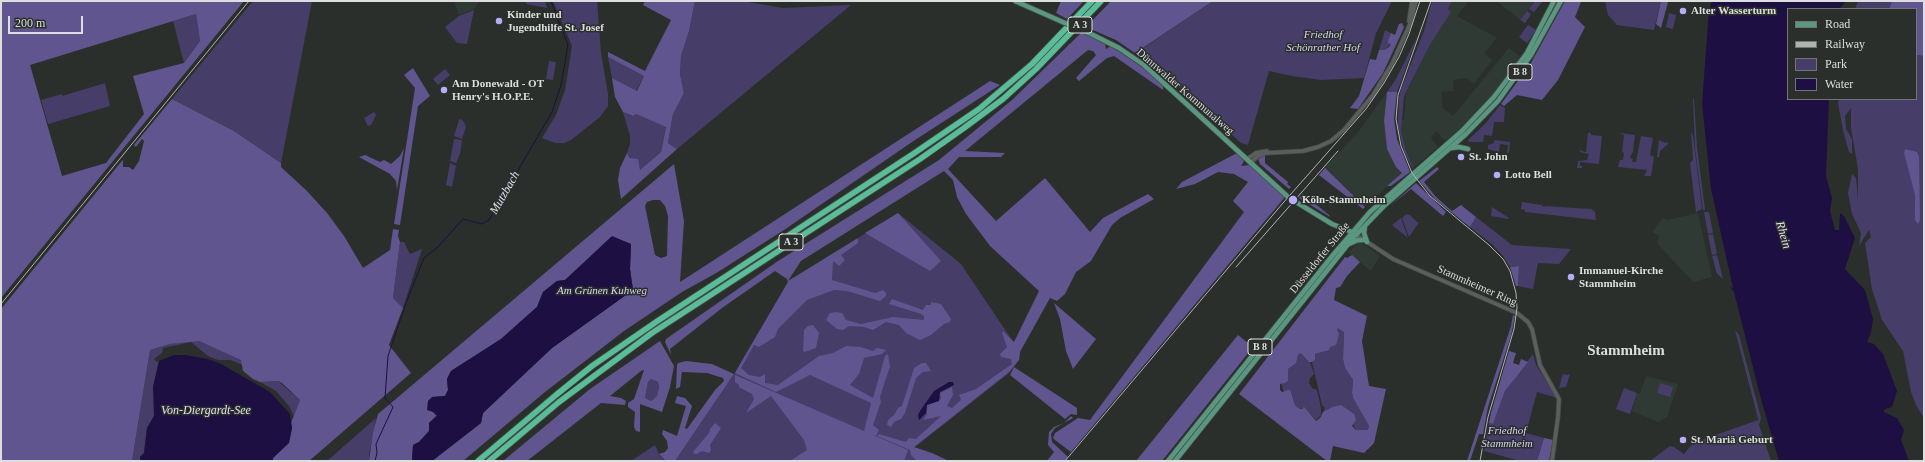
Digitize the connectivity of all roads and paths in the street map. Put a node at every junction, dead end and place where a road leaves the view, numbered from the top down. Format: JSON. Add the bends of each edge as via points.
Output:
{"nodes":[{"id":1,"x":1015,"y":1,"type":"edge"},
{"id":2,"x":1092,"y":1,"type":"edge"},
{"id":3,"x":1101,"y":1,"type":"edge"},
{"id":4,"x":1412,"y":1,"type":"edge"},
{"id":5,"x":1416,"y":1,"type":"edge"},
{"id":6,"x":1554,"y":1,"type":"edge"},
{"id":7,"x":1561,"y":1,"type":"edge"},
{"id":8,"x":1409,"y":26,"type":"junction"},
{"id":9,"x":1451,"y":148,"type":"junction"},
{"id":10,"x":1468,"y":149,"type":"dead end"},
{"id":11,"x":1249,"y":161,"type":"junction"},
{"id":12,"x":1287,"y":196,"type":"tunnel mouth"},
{"id":13,"x":1296,"y":202,"type":"tunnel mouth"},
{"id":14,"x":1366,"y":224,"type":"junction"},
{"id":15,"x":1341,"y":228,"type":"junction"},
{"id":16,"x":1354,"y":234,"type":"junction"},
{"id":17,"x":1367,"y":241,"type":"junction"},
{"id":18,"x":1346,"y":243,"type":"junction"},
{"id":19,"x":650,"y":330,"type":"junction"},
{"id":20,"x":478,"y":461,"type":"edge"},
{"id":21,"x":489,"y":461,"type":"edge"},
{"id":22,"x":1168,"y":461,"type":"edge"},
{"id":23,"x":1175,"y":461,"type":"edge"},
{"id":24,"x":1552,"y":461,"type":"edge"}],
"edges":[{"from":1,"to":11,"type":"main road","name":"Dünnwalder Kommunalweg","bridge":true,"via":[[1114,45],[1136,60]]},
{"from":2,"to":19,"type":"highway","number":"A 3","via":[[1061,36],[1009,84],[960,123],[659,320]]},
{"from":3,"to":19,"type":"highway","number":"A 3","via":[[1052,53],[1003,99],[932,151],[662,326]]},
{"from":4,"to":8,"type":"street"},
{"from":5,"to":8,"type":"street"},
{"from":6,"to":16,"type":"main road","name":"Düsseldorfer Straße","number":"B 8","via":[[1527,53],[1486,107],[1384,199]]},
{"from":7,"to":9,"type":"main road","name":"Düsseldorfer Straße","number":"B 8","via":[[1531,55],[1509,87]]},
{"from":8,"to":11,"type":"street","via":[[1379,87],[1344,130],[1331,141],[1314,149],[1295,152],[1258,152]]},
{"from":9,"to":10,"type":"main road"},
{"from":9,"to":14,"type":"main road","name":"Düsseldorfer Straße","number":"B 8"},
{"from":11,"to":12,"type":"main road","name":"Dünnwalder Kommunalweg"},
{"from":13,"to":15,"type":"main road","via":[[1314,215]]},
{"from":14,"to":16,"type":"main road","name":"Düsseldorfer Straße","number":"B 8"},
{"from":14,"to":17,"type":"main road","via":[[1364,233]]},
{"from":15,"to":16,"type":"main road"},
{"from":15,"to":18,"type":"main road"},
{"from":16,"to":17,"type":"street","name":"Stammheimer Ring"},
{"from":16,"to":18,"type":"main road","name":"Düsseldorfer Straße","number":"B 8"},
{"from":17,"to":18,"type":"main road"},
{"from":17,"to":24,"type":"street","name":"Stammheimer Ring","via":[[1393,259],[1517,313],[1528,322],[1540,364],[1559,399]]},
{"from":18,"to":22,"type":"main road","name":"Düsseldorfer Straße","number":"B 8"},
{"from":18,"to":23,"type":"main road","name":"Düsseldorfer Straße","number":"B 8"},
{"from":19,"to":20,"type":"highway","number":"A 3","via":[[592,366]]},
{"from":19,"to":21,"type":"highway","number":"A 3"}]}
